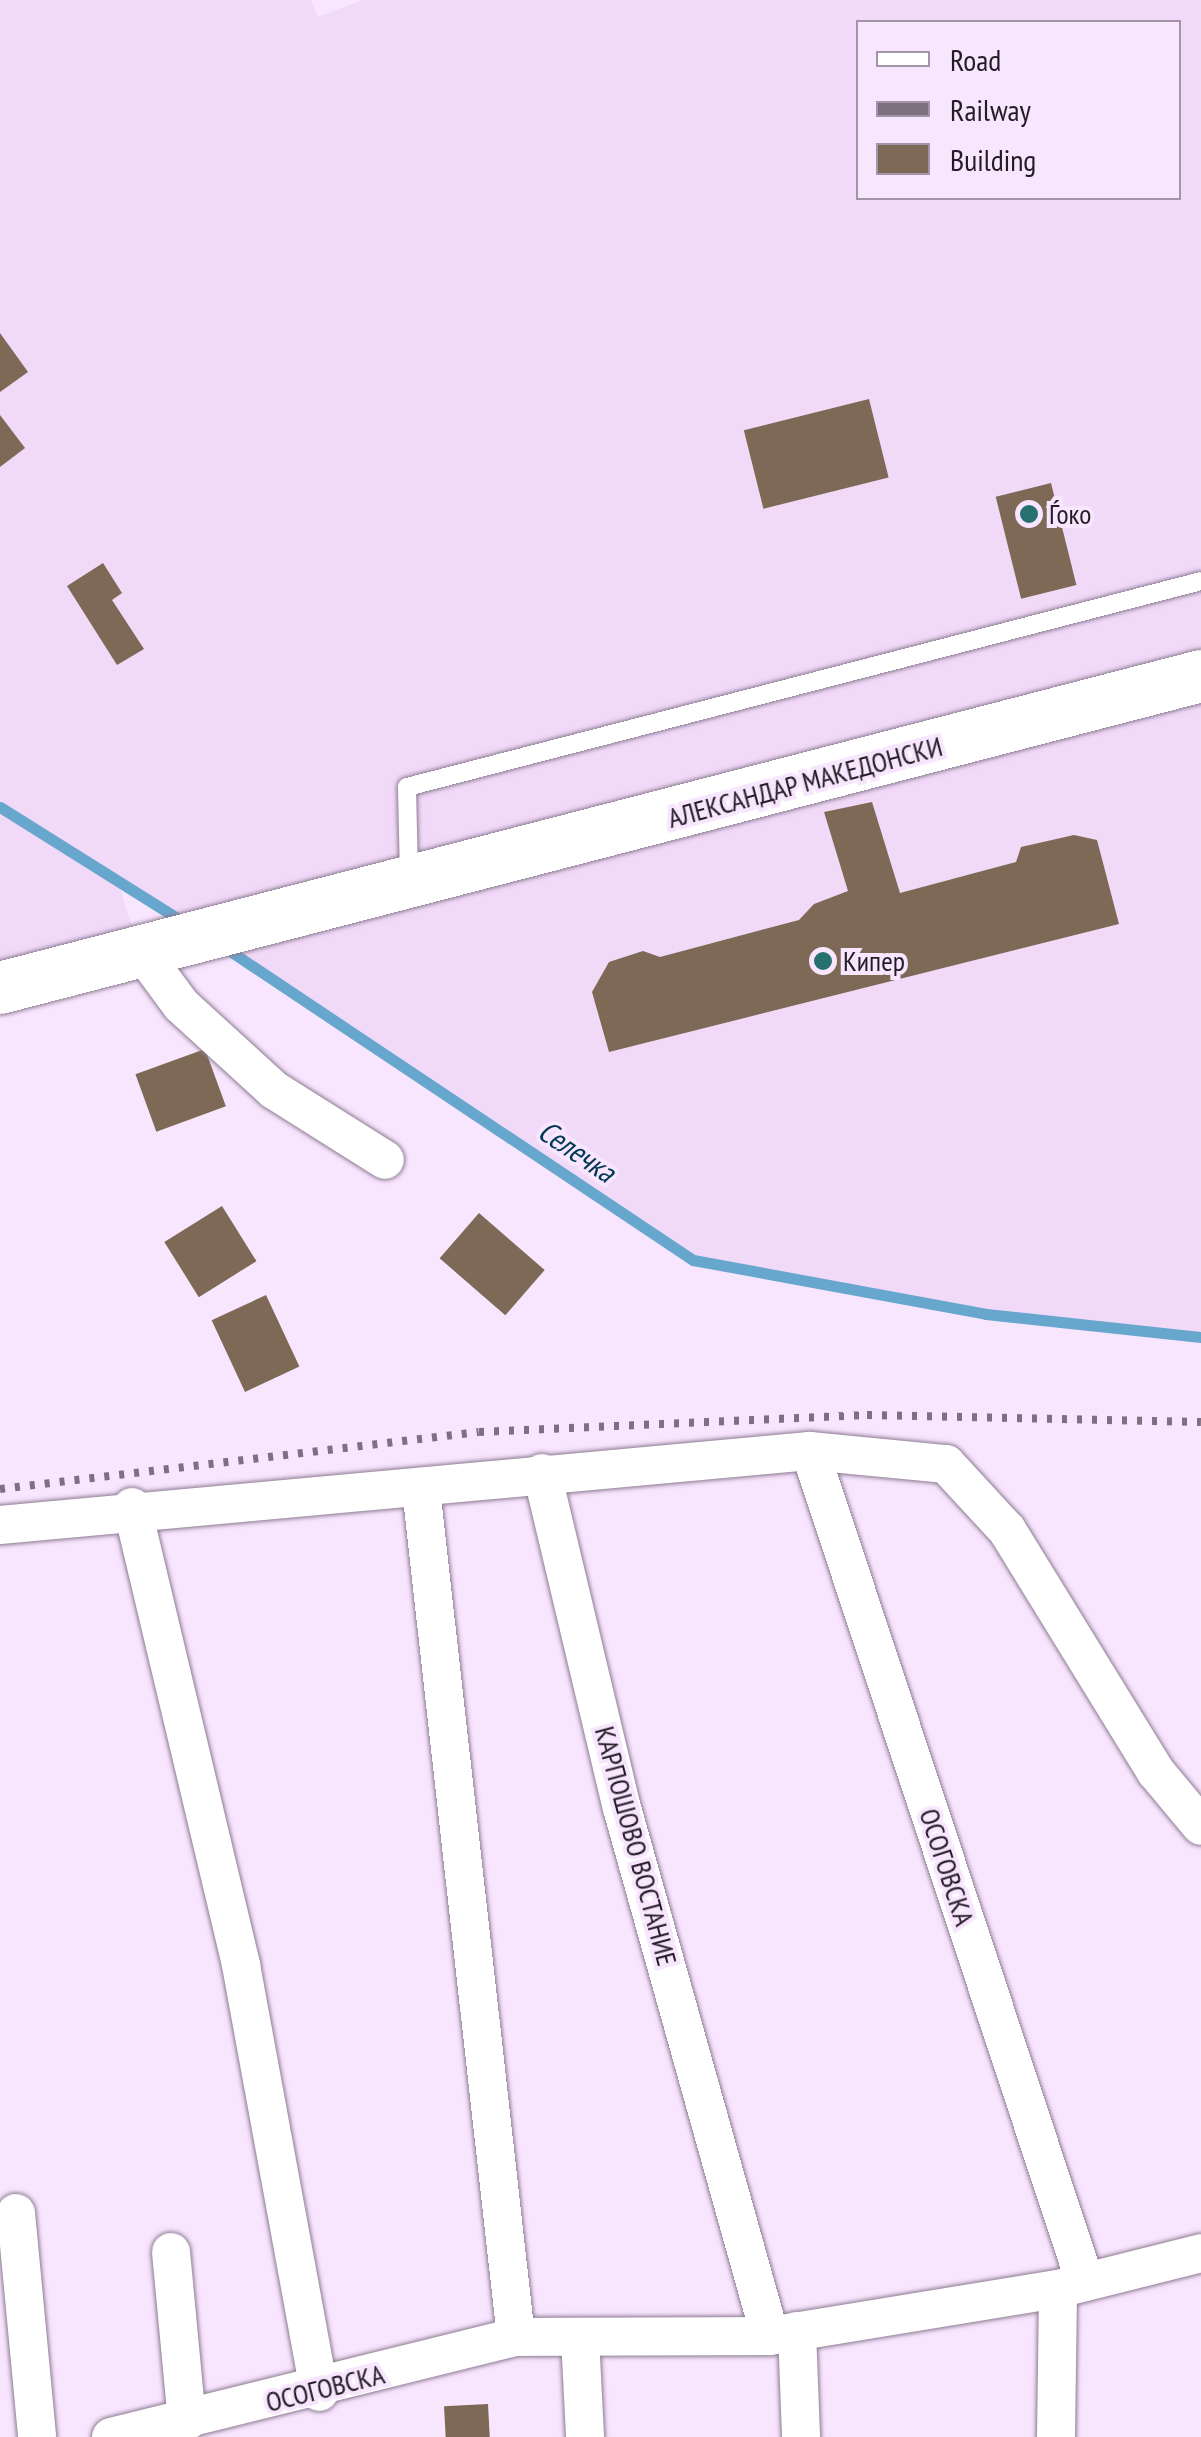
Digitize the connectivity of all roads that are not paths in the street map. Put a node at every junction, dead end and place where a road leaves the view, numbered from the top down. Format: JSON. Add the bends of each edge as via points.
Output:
{"nodes":[{"id":1,"x":1201,"y":581,"type":"edge"},
{"id":2,"x":1201,"y":676,"type":"edge"},
{"id":3,"x":409,"y":887,"type":"junction"},
{"id":4,"x":140,"y":948,"type":"junction"},
{"id":5,"x":0,"y":988,"type":"edge"},
{"id":6,"x":386,"y":1160,"type":"dead end"},
{"id":7,"x":810,"y":1452,"type":"junction"},
{"id":8,"x":542,"y":1473,"type":"junction"},
{"id":9,"x":421,"y":1489,"type":"junction"},
{"id":10,"x":132,"y":1508,"type":"junction"},
{"id":11,"x":0,"y":1525,"type":"edge"},
{"id":12,"x":1201,"y":1826,"type":"edge"},
{"id":13,"x":16,"y":2213,"type":"dead end"},
{"id":14,"x":172,"y":2252,"type":"dead end"},
{"id":15,"x":1201,"y":2253,"type":"edge"},
{"id":16,"x":1072,"y":2285,"type":"junction"},
{"id":17,"x":783,"y":2333,"type":"junction"},
{"id":18,"x":580,"y":2337,"type":"junction"},
{"id":19,"x":516,"y":2338,"type":"junction"},
{"id":20,"x":319,"y":2392,"type":"junction"},
{"id":21,"x":187,"y":2421,"type":"junction"},
{"id":22,"x":38,"y":2437,"type":"edge"},
{"id":23,"x":111,"y":2437,"type":"edge"},
{"id":24,"x":585,"y":2437,"type":"edge"},
{"id":25,"x":801,"y":2437,"type":"edge"},
{"id":26,"x":1056,"y":2437,"type":"edge"}],
"edges":[{"from":1,"to":3,"type":"lane","via":[[407,787]]},
{"from":2,"to":3,"type":"main road","name":"АЛЕКСАНДАР МАКЕДОНСКИ"},
{"from":3,"to":4,"type":"main road","name":"АЛЕКСАНДАР МАКЕДОНСКИ"},
{"from":4,"to":5,"type":"main road"},
{"from":4,"to":6,"type":"street","via":[[181,1005],[274,1090]]},
{"from":7,"to":8,"type":"street"},
{"from":7,"to":12,"type":"street","via":[[946,1464],[1007,1530],[1156,1772]]},
{"from":7,"to":16,"type":"street","name":"ОСОГОВСКА"},
{"from":8,"to":9,"type":"street"},
{"from":8,"to":17,"type":"street","name":"КАРПОШОВО ВОСТАНИЕ","via":[[622,1808]]},
{"from":9,"to":10,"type":"street"},
{"from":9,"to":19,"type":"street"},
{"from":10,"to":11,"type":"street"},
{"from":10,"to":20,"type":"street","via":[[241,1965]]},
{"from":13,"to":22,"type":"street"},
{"from":14,"to":21,"type":"street"},
{"from":15,"to":16,"type":"street","name":"ОСОГОВСКА"},
{"from":16,"to":17,"type":"street","name":"ОСОГОВСКА"},
{"from":16,"to":26,"type":"street","name":"ОСОГОВСКА"},
{"from":17,"to":18,"type":"street","name":"ОСОГОВСКА"},
{"from":17,"to":25,"type":"street"},
{"from":18,"to":19,"type":"street","name":"ОСОГОВСКА"},
{"from":18,"to":24,"type":"street"},
{"from":19,"to":20,"type":"street","name":"ОСОГОВСКА"},
{"from":20,"to":21,"type":"street","name":"ОСОГОВСКА"},
{"from":21,"to":23,"type":"street","name":"ОСОГОВСКА"}]}
